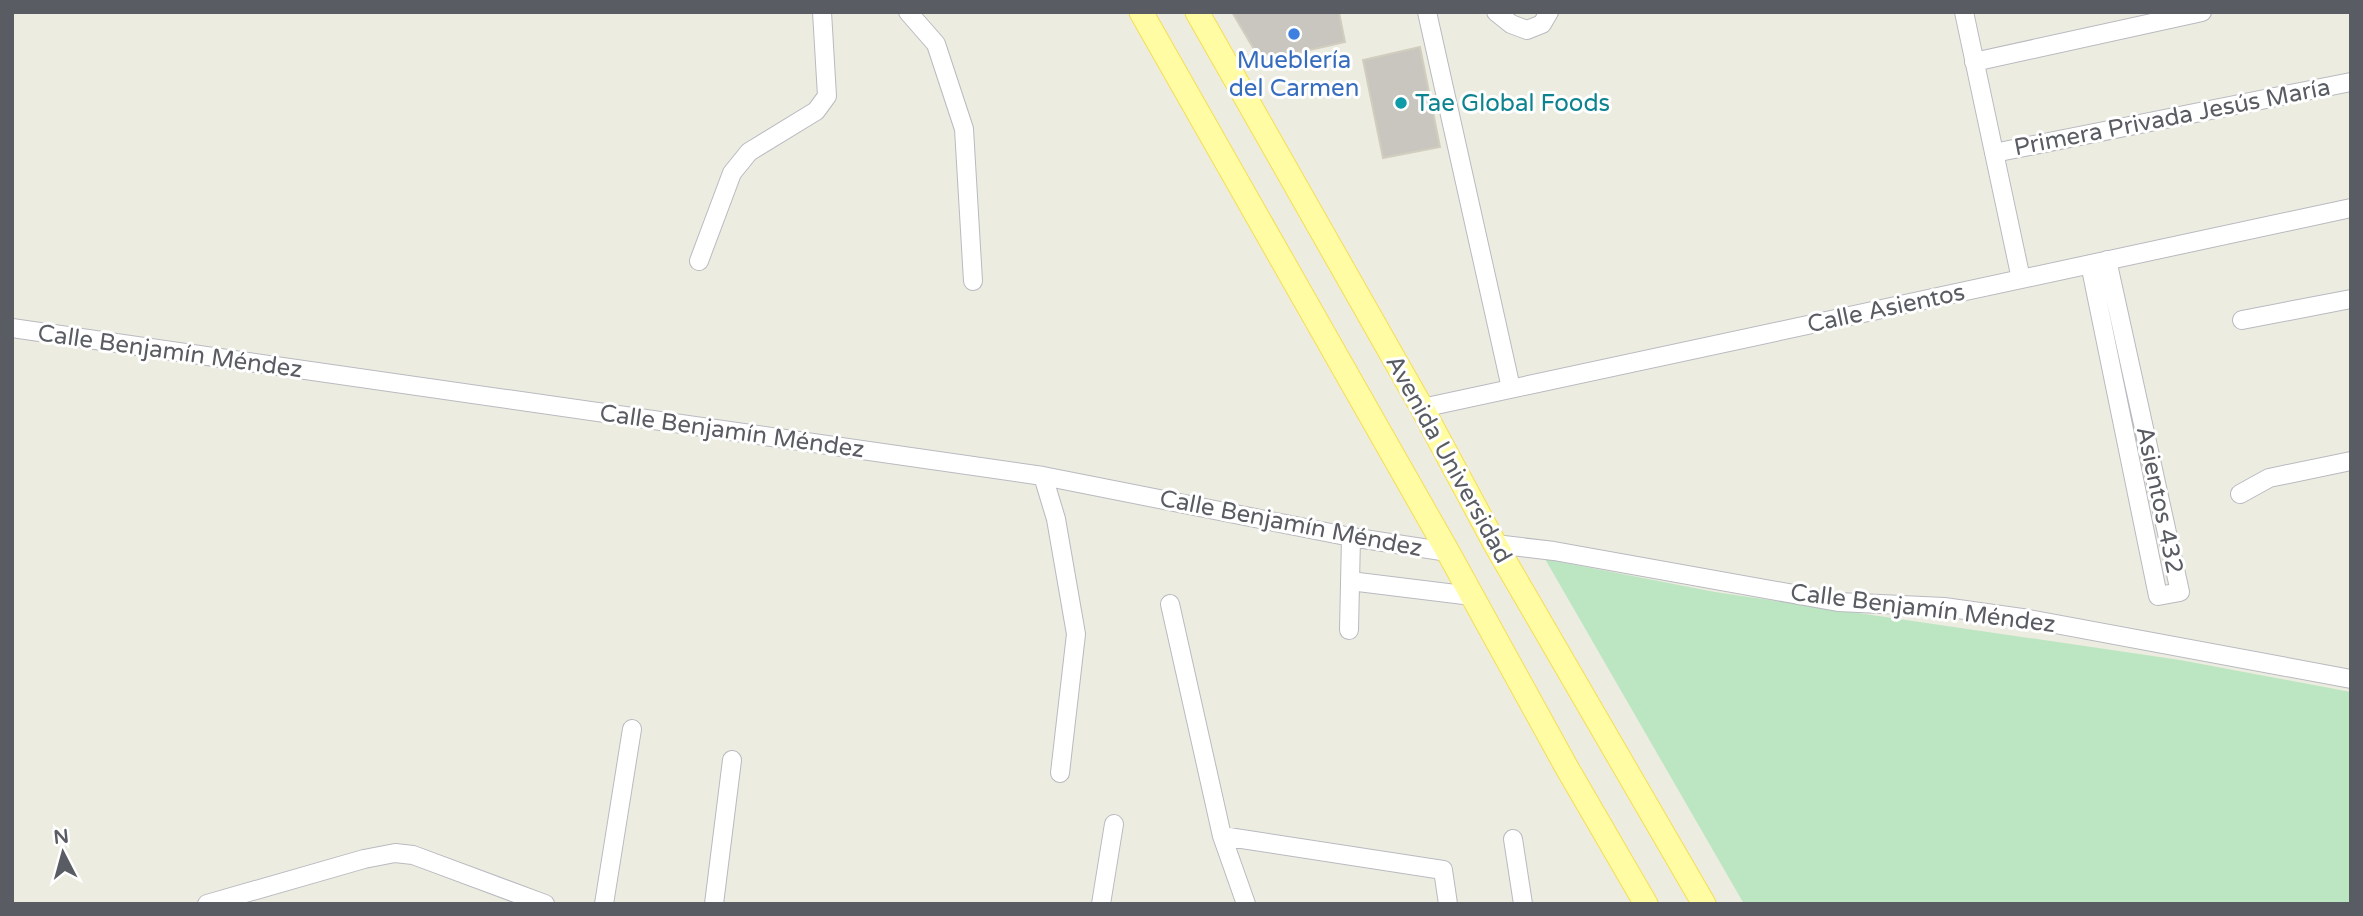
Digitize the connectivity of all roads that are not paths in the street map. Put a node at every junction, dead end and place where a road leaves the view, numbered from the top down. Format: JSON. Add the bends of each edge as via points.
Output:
{"nodes":[{"id":1,"x":822,"y":12,"type":"edge"},
{"id":2,"x":908,"y":12,"type":"edge"},
{"id":3,"x":1141,"y":12,"type":"edge"},
{"id":4,"x":1197,"y":12,"type":"edge"},
{"id":5,"x":1427,"y":12,"type":"edge"},
{"id":6,"x":1496,"y":12,"type":"edge"},
{"id":7,"x":1549,"y":12,"type":"edge"},
{"id":8,"x":1964,"y":12,"type":"edge"},
{"id":9,"x":2202,"y":12,"type":"edge"},
{"id":10,"x":1974,"y":62,"type":"junction"},
{"id":11,"x":2351,"y":82,"type":"edge"},
{"id":12,"x":1994,"y":153,"type":"junction"},
{"id":13,"x":2351,"y":208,"type":"edge"},
{"id":14,"x":699,"y":261,"type":"dead end"},
{"id":15,"x":2099,"y":262,"type":"junction"},
{"id":16,"x":2021,"y":279,"type":"junction"},
{"id":17,"x":974,"y":281,"type":"dead end"},
{"id":18,"x":2351,"y":299,"type":"edge"},
{"id":19,"x":2120,"y":317,"type":"junction"},
{"id":20,"x":2242,"y":320,"type":"dead end"},
{"id":21,"x":2102,"y":321,"type":"junction"},
{"id":22,"x":12,"y":328,"type":"edge"},
{"id":23,"x":1511,"y":388,"type":"junction"},
{"id":24,"x":1422,"y":408,"type":"junction"},
{"id":25,"x":2351,"y":461,"type":"edge"},
{"id":26,"x":2152,"y":462,"type":"junction"},
{"id":27,"x":2132,"y":468,"type":"junction"},
{"id":28,"x":1043,"y":476,"type":"junction"},
{"id":29,"x":2241,"y":494,"type":"dead end"},
{"id":30,"x":1351,"y":537,"type":"junction"},
{"id":31,"x":1495,"y":544,"type":"junction"},
{"id":32,"x":1448,"y":552,"type":"junction"},
{"id":33,"x":1350,"y":581,"type":"junction"},
{"id":34,"x":1472,"y":596,"type":"junction"},
{"id":35,"x":1170,"y":604,"type":"dead end"},
{"id":36,"x":1349,"y":630,"type":"dead end"},
{"id":37,"x":2351,"y":679,"type":"edge"},
{"id":38,"x":632,"y":729,"type":"dead end"},
{"id":39,"x":732,"y":760,"type":"dead end"},
{"id":40,"x":1060,"y":773,"type":"dead end"},
{"id":41,"x":1114,"y":824,"type":"dead end"},
{"id":42,"x":1222,"y":836,"type":"junction"},
{"id":43,"x":1513,"y":839,"type":"dead end"},
{"id":44,"x":535,"y":902,"type":"edge"},
{"id":45,"x":207,"y":904,"type":"edge"},
{"id":46,"x":604,"y":904,"type":"edge"},
{"id":47,"x":715,"y":904,"type":"edge"},
{"id":48,"x":1101,"y":904,"type":"edge"},
{"id":49,"x":1246,"y":904,"type":"edge"},
{"id":50,"x":1448,"y":904,"type":"edge"},
{"id":51,"x":1523,"y":904,"type":"edge"},
{"id":52,"x":1646,"y":904,"type":"edge"},
{"id":53,"x":1704,"y":904,"type":"edge"}],
"edges":[{"from":1,"to":14,"type":"street","via":[[827,96],[816,111],[749,152],[732,173]]},
{"from":2,"to":17,"type":"street","via":[[936,44],[964,129]]},
{"from":3,"to":32,"type":"main road","name":"Avenida Universidad"},
{"from":4,"to":24,"type":"main road","name":"Avenida Universidad"},
{"from":5,"to":23,"type":"street"},
{"from":6,"to":7,"type":"street","via":[[1527,30],[1542,24]]},
{"from":8,"to":10,"type":"street"},
{"from":9,"to":10,"type":"street"},
{"from":10,"to":12,"type":"street"},
{"from":11,"to":12,"type":"street","name":"Primera Privada Jesús María"},
{"from":12,"to":16,"type":"street"},
{"from":13,"to":15,"type":"street","name":"Calle Asientos"},
{"from":15,"to":16,"type":"street","name":"Calle Asientos"},
{"from":15,"to":19,"type":"street","name":"Asientos 432"},
{"from":15,"to":21,"type":"street","name":"Asientos 432"},
{"from":16,"to":23,"type":"street","name":"Calle Asientos"},
{"from":18,"to":20,"type":"street"},
{"from":19,"to":21,"type":"street"},
{"from":19,"to":26,"type":"street","name":"Asientos 432"},
{"from":21,"to":27,"type":"street","name":"Asientos 432"},
{"from":22,"to":28,"type":"street","name":"Calle Benjamín Méndez"},
{"from":23,"to":24,"type":"street","name":"Calle Asientos"},
{"from":24,"to":31,"type":"main road","name":"Avenida Universidad"},
{"from":25,"to":29,"type":"street","via":[[2269,478]]},
{"from":26,"to":27,"type":"street"},
{"from":26,"to":27,"type":"street","name":"Asientos 432","via":[[2180,592],[2158,596]]},
{"from":28,"to":30,"type":"street","name":"Calle Benjamín Méndez"},
{"from":28,"to":40,"type":"street","via":[[1056,519],[1076,634]]},
{"from":30,"to":32,"type":"street","name":"Calle Benjamín Méndez"},
{"from":30,"to":33,"type":"street"},
{"from":31,"to":37,"type":"street","name":"Calle Benjamín Méndez","via":[[1838,602],[1944,607],[2029,619]]},
{"from":31,"to":53,"type":"main road","name":"Avenida Universidad"},
{"from":32,"to":34,"type":"main road","name":"Avenida Universidad"},
{"from":33,"to":34,"type":"street"},
{"from":33,"to":36,"type":"street"},
{"from":34,"to":52,"type":"main road","name":"Avenida Universidad"},
{"from":35,"to":42,"type":"street"},
{"from":38,"to":46,"type":"street"},
{"from":39,"to":47,"type":"street"},
{"from":41,"to":48,"type":"street"},
{"from":42,"to":49,"type":"street"},
{"from":42,"to":50,"type":"street","via":[[1443,870]]},
{"from":43,"to":51,"type":"street"},
{"from":44,"to":45,"type":"street","via":[[413,855],[394,853]]}]}
